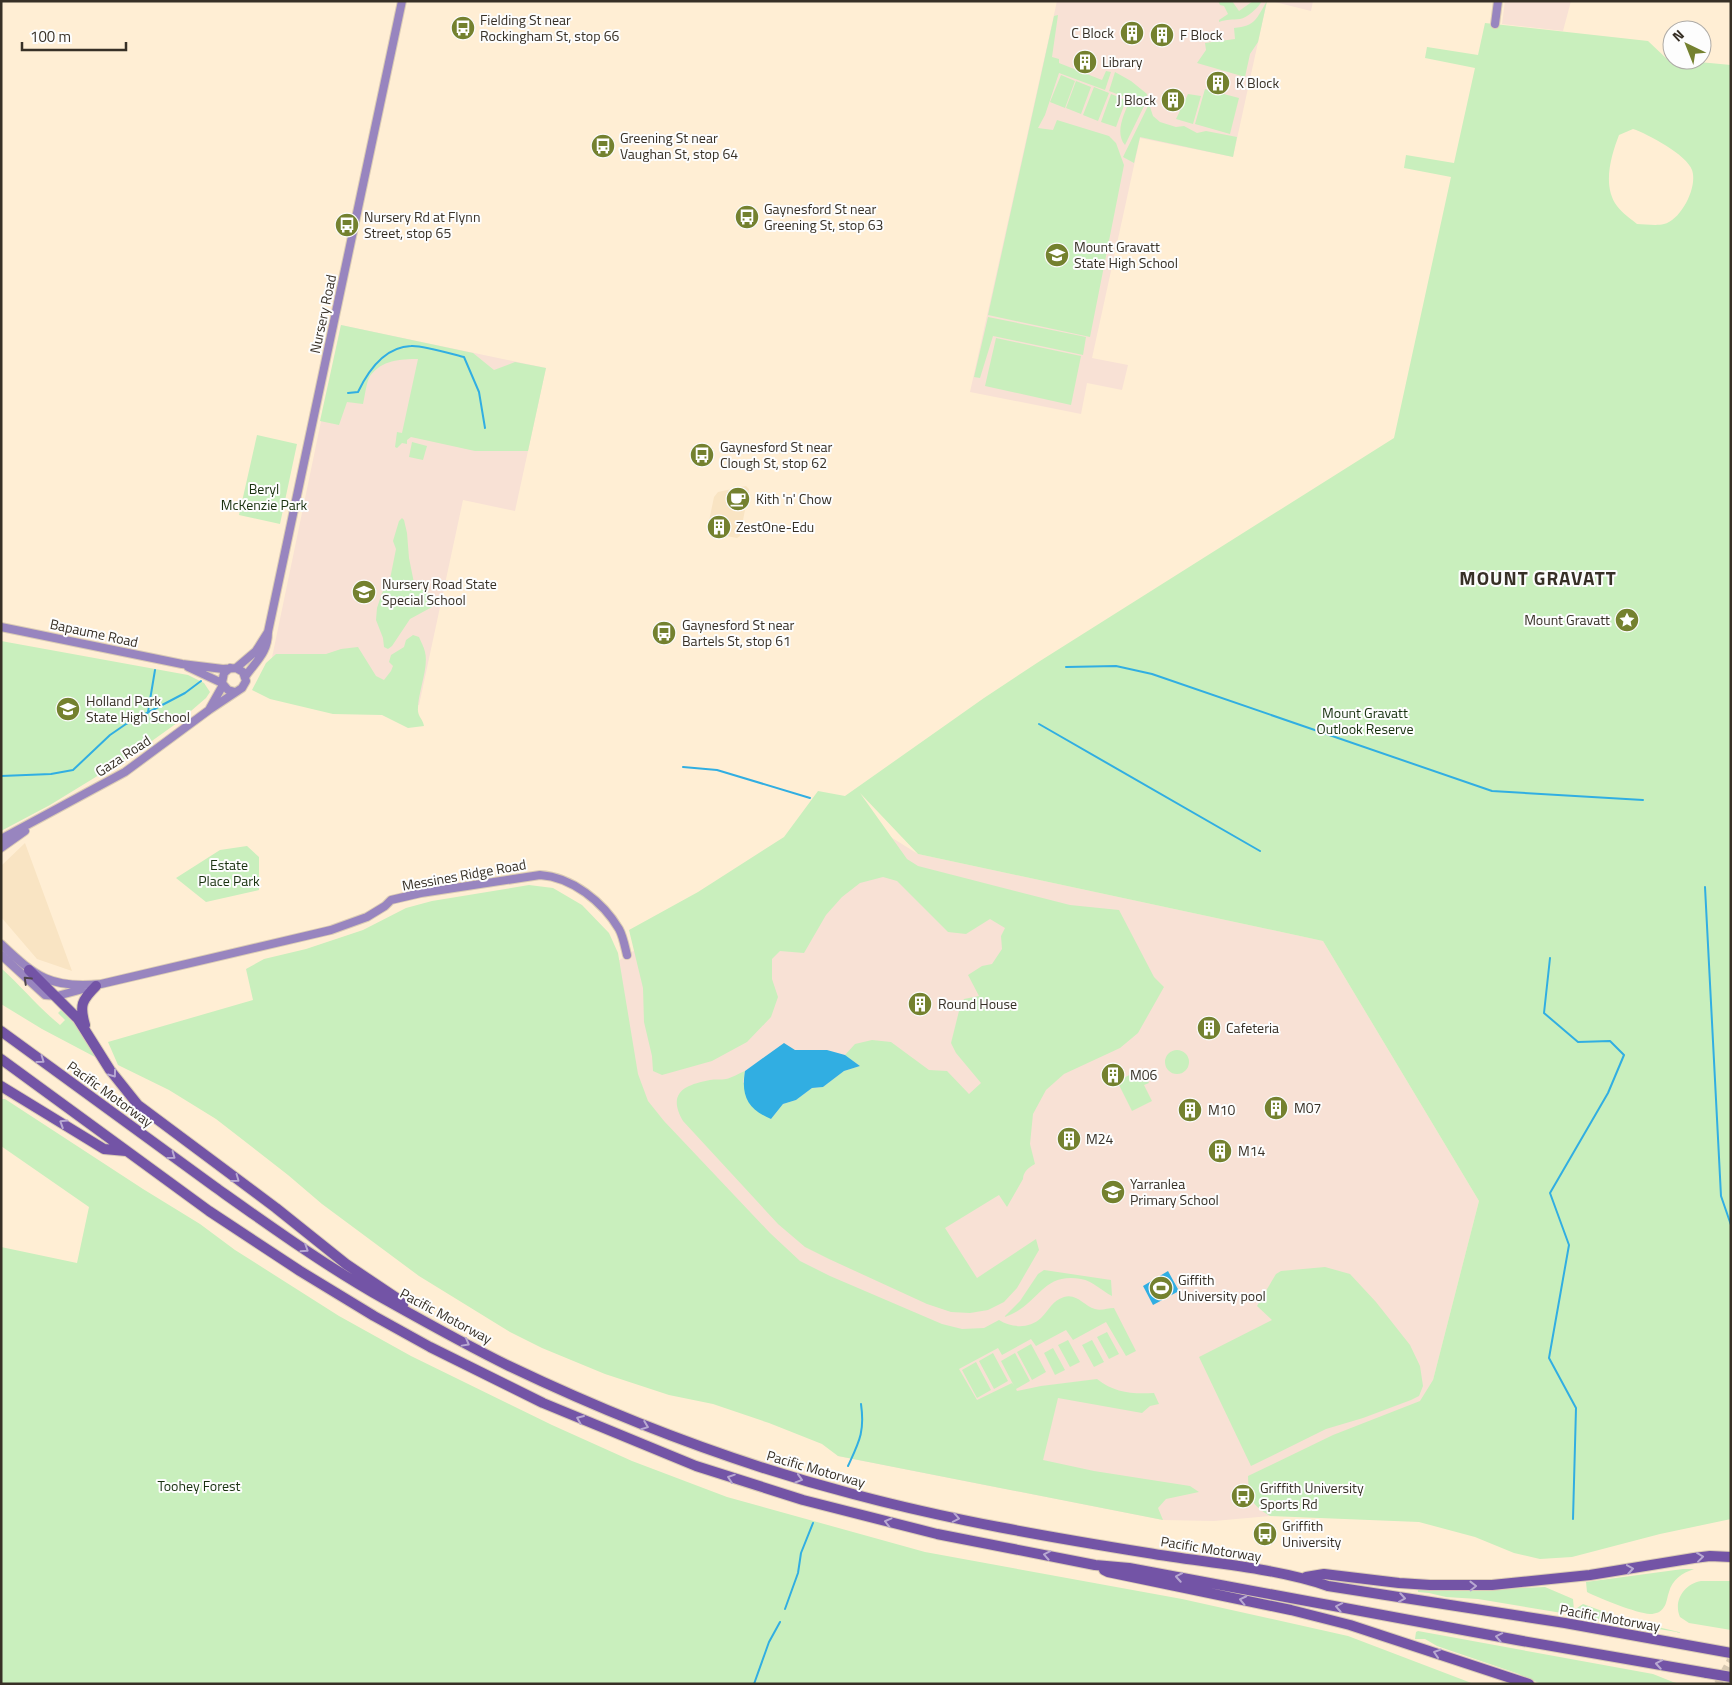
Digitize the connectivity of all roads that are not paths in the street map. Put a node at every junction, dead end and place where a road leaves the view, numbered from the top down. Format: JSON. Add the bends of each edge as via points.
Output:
{"nodes":[{"id":1,"x":402,"y":1,"type":"edge"},
{"id":2,"x":1498,"y":1,"type":"edge"},
{"id":3,"x":1495,"y":24,"type":"dead end"},
{"id":4,"x":1,"y":627,"type":"edge"},
{"id":5,"x":268,"y":632,"type":"junction"},
{"id":6,"x":182,"y":664,"type":"junction"},
{"id":7,"x":233,"y":668,"type":"junction"},
{"id":8,"x":245,"y":677,"type":"junction"},
{"id":9,"x":222,"y":684,"type":"junction"},
{"id":10,"x":235,"y":692,"type":"junction"},
{"id":11,"x":209,"y":710,"type":"junction"},
{"id":12,"x":47,"y":815,"type":"junction"},
{"id":13,"x":1,"y":839,"type":"edge"},
{"id":14,"x":1,"y":848,"type":"edge"},
{"id":15,"x":1,"y":944,"type":"edge"},
{"id":16,"x":1,"y":955,"type":"edge"},
{"id":17,"x":627,"y":955,"type":"dead end"},
{"id":18,"x":29,"y":970,"type":"junction"},
{"id":19,"x":98,"y":985,"type":"junction"},
{"id":20,"x":57,"y":996,"type":"junction"},
{"id":21,"x":1,"y":1031,"type":"edge"},
{"id":22,"x":88,"y":1033,"type":"junction"},
{"id":23,"x":1,"y":1059,"type":"edge"},
{"id":24,"x":1,"y":1086,"type":"edge"},
{"id":25,"x":127,"y":1151,"type":"junction"},
{"id":26,"x":408,"y":1311,"type":"junction"},
{"id":27,"x":1731,"y":1557,"type":"edge"},
{"id":28,"x":1094,"y":1564,"type":"junction"},
{"id":29,"x":1303,"y":1577,"type":"junction"},
{"id":30,"x":1725,"y":1653,"type":"edge"},
{"id":31,"x":1731,"y":1677,"type":"edge"},
{"id":32,"x":1529,"y":1684,"type":"edge"}],
"edges":[{"from":1,"to":5,"type":"main road","name":"Nursery Road"},
{"from":2,"to":3,"type":"main road"},
{"from":4,"to":6,"type":"main road","name":"Bapaume Road"},
{"from":5,"to":7,"type":"main road","name":"Nursery Road","via":[[256,651]]},
{"from":5,"to":8,"type":"main road","name":"Nursery Road","via":[[266,648]]},
{"from":6,"to":7,"type":"main road","name":"Bapaume Road"},
{"from":6,"to":9,"type":"main road","name":"Bapaume Road"},
{"from":7,"to":8,"type":"main road","via":[[243,672]]},
{"from":7,"to":9,"type":"main road","via":[[222,676]]},
{"from":8,"to":10,"type":"main road","via":[[244,685]]},
{"from":9,"to":10,"type":"main road"},
{"from":9,"to":11,"type":"main road","name":"Gaza Road"},
{"from":10,"to":11,"type":"main road","name":"Gaza Road"},
{"from":11,"to":12,"type":"main road","name":"Gaza Road","via":[[125,772]]},
{"from":12,"to":13,"type":"main road","name":"Gaza Road"},
{"from":12,"to":14,"type":"main road","name":"Gaza Road"},
{"from":15,"to":18,"type":"main road","name":"Messines Ridge Road"},
{"from":20,"to":16,"type":"main road","one_way":true,"via":[[40,993]]},
{"from":17,"to":19,"type":"main road","name":"Messines Ridge Road","via":[[620,930],[580,888],[553,877],[532,875],[391,900],[367,917],[331,930]]},
{"from":18,"to":19,"type":"main road","name":"Messines Ridge Road","via":[[62,984]]},
{"from":18,"to":20,"type":"highway"},
{"from":19,"to":20,"type":"main road","name":"Messines Ridge Road"},
{"from":19,"to":22,"type":"highway","via":[[86,996],[82,1007]]},
{"from":20,"to":22,"type":"highway"},
{"from":21,"to":26,"type":"highway","name":"Pacific Motorway","one_way":true,"via":[[276,1230],[385,1300]]},
{"from":22,"to":26,"type":"highway","one_way":true,"via":[[128,1096],[147,1114],[276,1208],[346,1264],[398,1299]]},
{"from":23,"to":25,"type":"highway"},
{"from":25,"to":24,"type":"highway","one_way":true,"via":[[104,1149]]},
{"from":28,"to":25,"type":"highway","one_way":true,"via":[[937,1534],[851,1513],[741,1481],[620,1436],[473,1370],[374,1316],[258,1244]]},
{"from":26,"to":29,"type":"highway","name":"Pacific Motorway","one_way":true,"via":[[506,1364],[595,1405],[688,1442],[803,1481],[966,1520],[1146,1553]]},
{"from":29,"to":27,"type":"highway","one_way":true,"via":[[1324,1574],[1399,1583],[1492,1585],[1590,1575],[1710,1556]]},
{"from":31,"to":28,"type":"highway","one_way":true,"bridge":true},
{"from":32,"to":28,"type":"highway","one_way":true,"via":[[1350,1625],[1108,1572]]},
{"from":29,"to":30,"type":"highway","name":"Pacific Motorway","one_way":true,"via":[[1328,1586]]}]}
